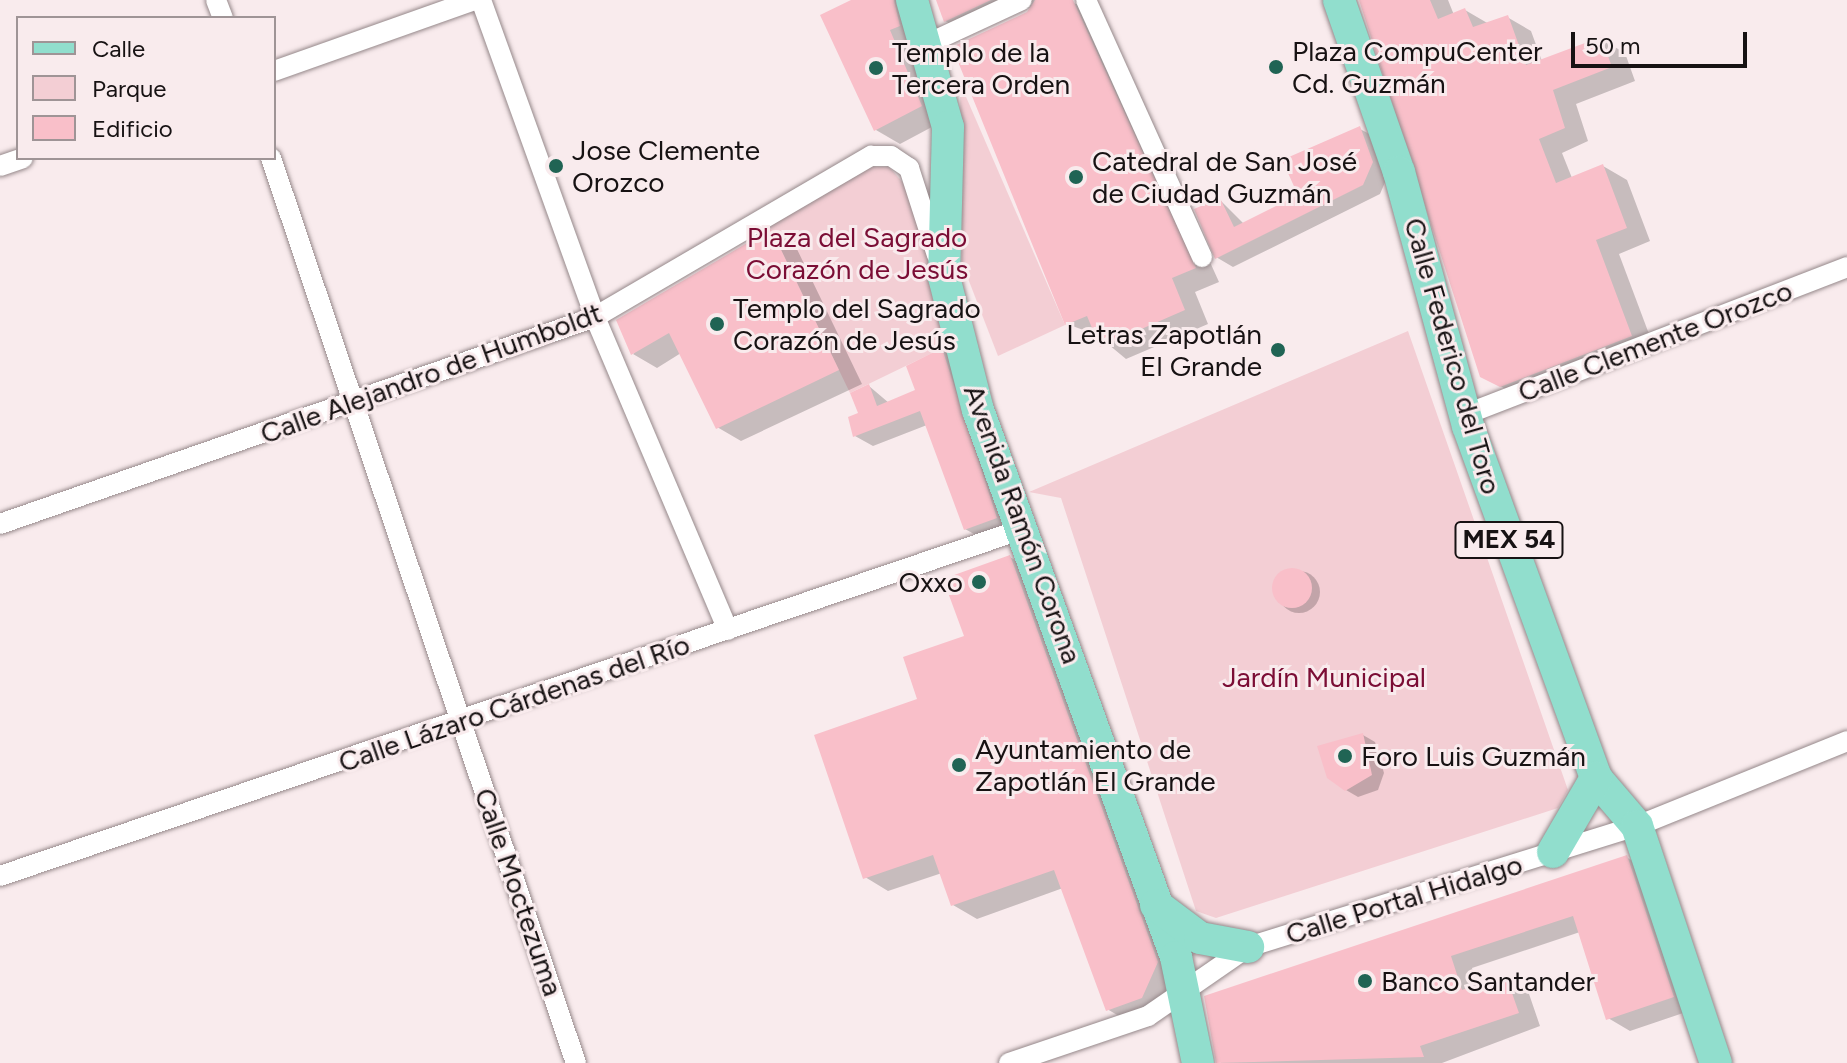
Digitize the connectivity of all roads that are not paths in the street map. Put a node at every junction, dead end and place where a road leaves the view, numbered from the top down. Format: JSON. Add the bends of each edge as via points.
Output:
{"nodes":[{"id":1,"x":478,"y":0,"type":"edge"},
{"id":2,"x":912,"y":0,"type":"edge"},
{"id":3,"x":1022,"y":0,"type":"edge"},
{"id":4,"x":1086,"y":0,"type":"edge"},
{"id":5,"x":1339,"y":0,"type":"edge"},
{"id":6,"x":940,"y":38,"type":"dead end"},
{"id":7,"x":276,"y":70,"type":"edge"},
{"id":8,"x":272,"y":160,"type":"edge"},
{"id":9,"x":1202,"y":257,"type":"dead end"},
{"id":10,"x":1847,"y":267,"type":"edge"},
{"id":11,"x":944,"y":277,"type":"junction"},
{"id":12,"x":595,"y":317,"type":"junction"},
{"id":13,"x":354,"y":403,"type":"junction"},
{"id":14,"x":1464,"y":415,"type":"junction"},
{"id":15,"x":0,"y":524,"type":"edge"},
{"id":16,"x":1026,"y":528,"type":"junction"},
{"id":17,"x":728,"y":630,"type":"junction"},
{"id":18,"x":461,"y":721,"type":"junction"},
{"id":19,"x":1847,"y":741,"type":"edge"},
{"id":20,"x":1596,"y":778,"type":"junction"},
{"id":21,"x":1637,"y":826,"type":"junction"},
{"id":22,"x":1553,"y":852,"type":"junction"},
{"id":23,"x":0,"y":876,"type":"edge"},
{"id":24,"x":1156,"y":905,"type":"junction"},
{"id":25,"x":1248,"y":947,"type":"junction"},
{"id":26,"x":1179,"y":991,"type":"junction"},
{"id":27,"x":576,"y":1063,"type":"edge"},
{"id":28,"x":1009,"y":1063,"type":"edge"},
{"id":29,"x":1198,"y":1063,"type":"edge"},
{"id":30,"x":1716,"y":1063,"type":"edge"}],
"edges":[{"from":1,"to":7,"type":"street"},
{"from":1,"to":12,"type":"street"},
{"from":2,"to":11,"type":"main road","name":"Avenida Ramón Corona","via":[[948,127]]},
{"from":3,"to":6,"type":"street"},
{"from":4,"to":9,"type":"street"},
{"from":5,"to":14,"type":"main road","name":"Calle Federico del Toro","number":"MEX 54","via":[[1399,172]]},
{"from":8,"to":13,"type":"street","name":"Calle Moctezuma"},
{"from":10,"to":14,"type":"street","name":"Calle Clemente Orozco"},
{"from":11,"to":12,"type":"street","name":"Calle Alejandro de Humboldt","via":[[915,179],[901,160],[880,155]]},
{"from":11,"to":16,"type":"main road","name":"Avenida Ramón Corona","via":[[978,410]]},
{"from":12,"to":13,"type":"street","name":"Calle Alejandro de Humboldt"},
{"from":12,"to":17,"type":"street"},
{"from":13,"to":15,"type":"street","name":"Calle Alejandro de Humboldt"},
{"from":13,"to":18,"type":"street","name":"Calle Moctezuma"},
{"from":14,"to":20,"type":"main road","name":"Calle Federico del Toro","number":"MEX 54"},
{"from":16,"to":17,"type":"street","name":"Calle Lázaro Cárdenas del Río"},
{"from":16,"to":24,"type":"main road","name":"Avenida Ramón Corona"},
{"from":17,"to":18,"type":"street","name":"Calle Lázaro Cárdenas del Río"},
{"from":18,"to":23,"type":"street","name":"Calle Lázaro Cárdenas del Río"},
{"from":18,"to":27,"type":"street","name":"Calle Moctezuma"},
{"from":19,"to":21,"type":"street","name":"Calle Portal Hidalgo"},
{"from":20,"to":21,"type":"main road","name":"Calle Federico del Toro","number":"MEX 54"},
{"from":20,"to":22,"type":"main road"},
{"from":21,"to":22,"type":"street","name":"Calle Portal Hidalgo"},
{"from":21,"to":30,"type":"main road","name":"Calle Federico del Toro","number":"MEX 54"},
{"from":22,"to":25,"type":"street","name":"Calle Portal Hidalgo"},
{"from":24,"to":25,"type":"main road","via":[[1200,938]]},
{"from":24,"to":26,"type":"main road","name":"Avenida Ramón Corona","via":[[1176,957]]},
{"from":25,"to":26,"type":"street","name":"Calle Portal Hidalgo"},
{"from":26,"to":28,"type":"street","name":"Calle Portal Hidalgo","via":[[1148,1016]]},
{"from":26,"to":29,"type":"main road","name":"Avenida Ramón Corona"}]}
